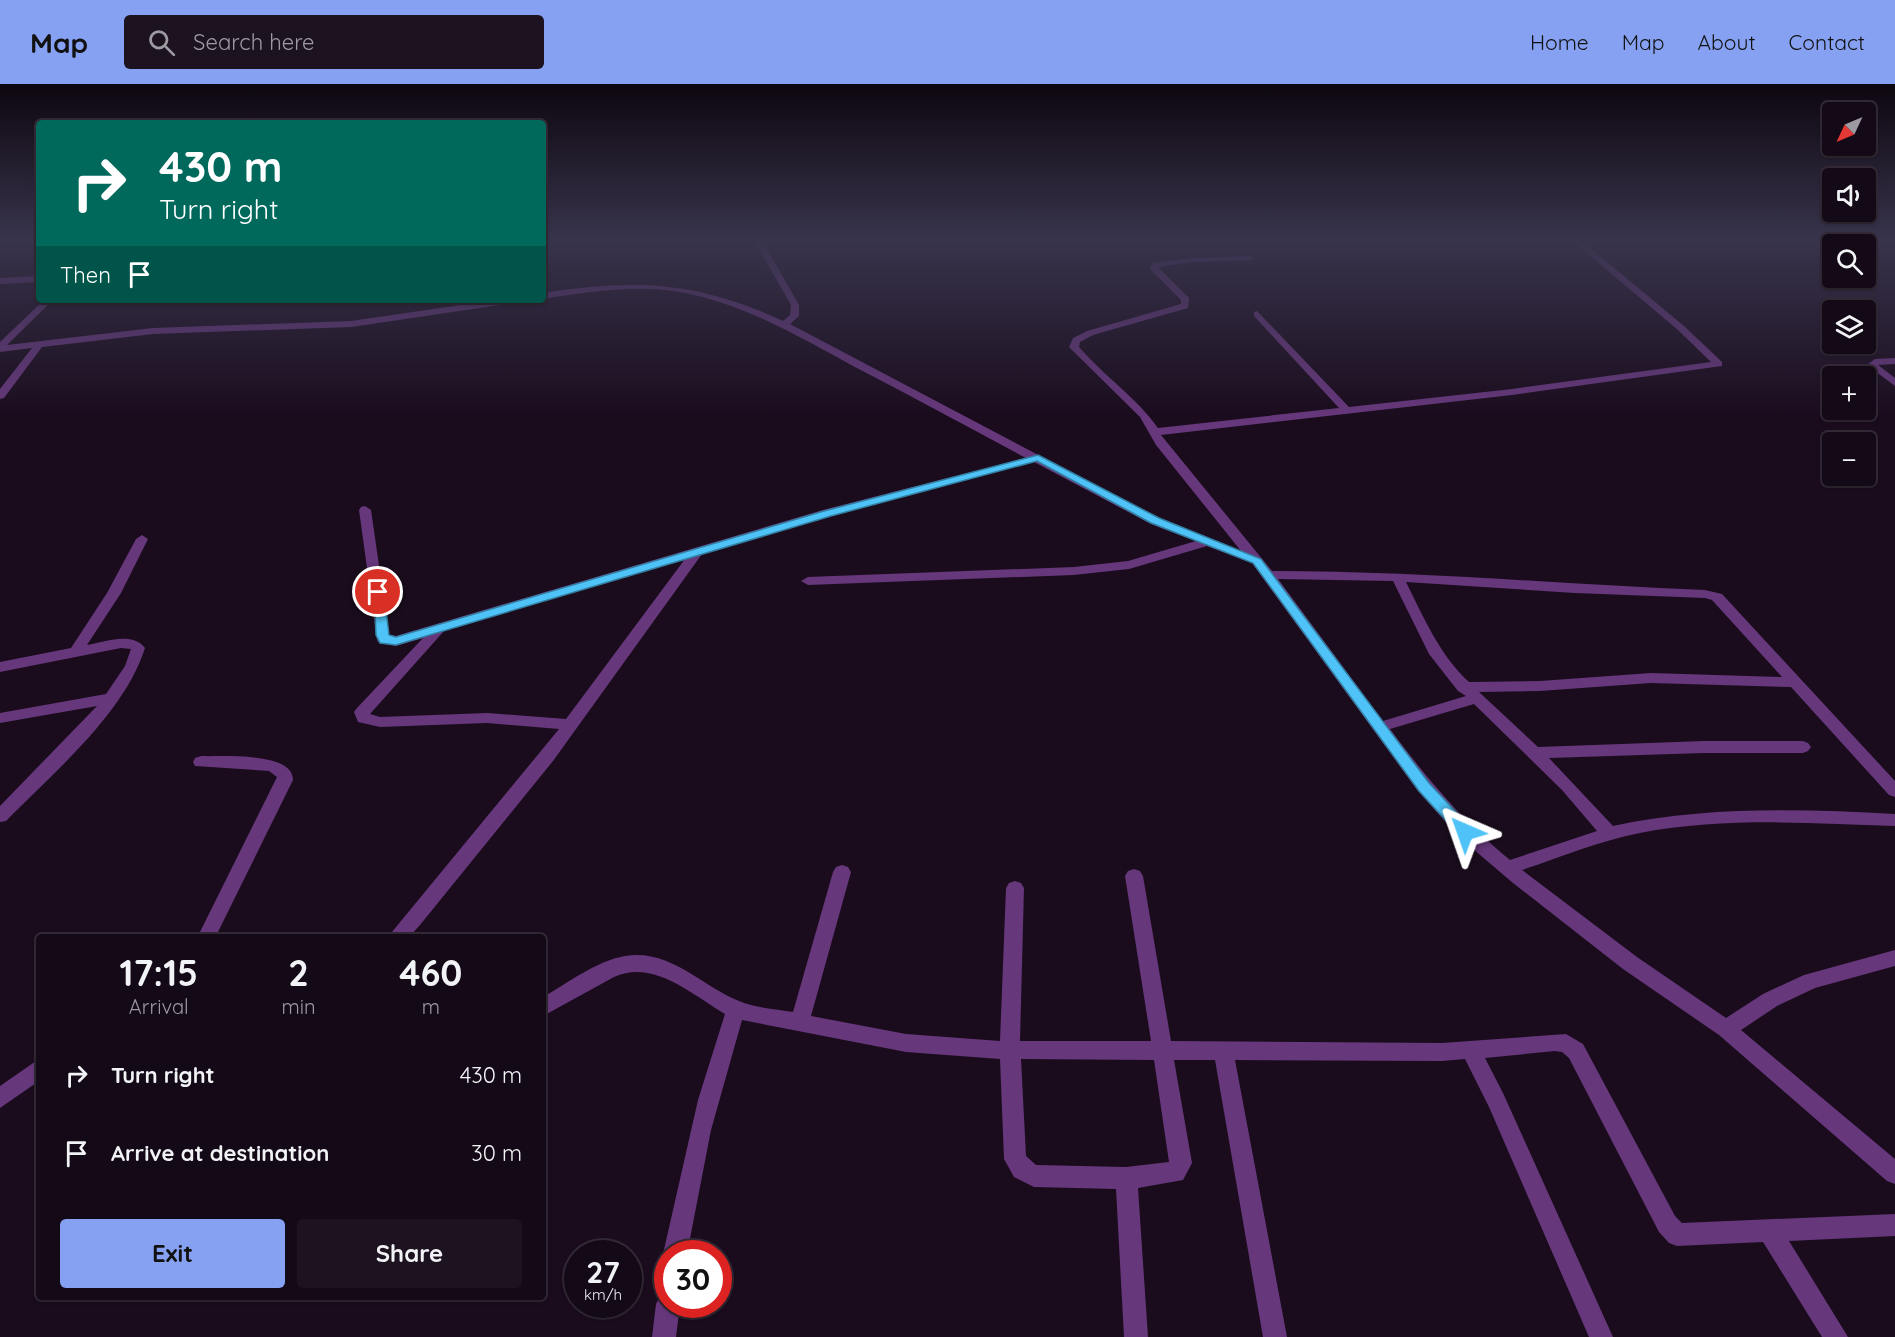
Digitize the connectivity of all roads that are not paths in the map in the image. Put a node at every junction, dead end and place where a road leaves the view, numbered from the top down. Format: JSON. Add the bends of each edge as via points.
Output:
{"nodes":[{"id":1,"x":715,"y":300,"type":"edge"},
{"id":2,"x":792,"y":300,"type":"edge"},
{"id":3,"x":1186,"y":300,"type":"edge"},
{"id":4,"x":1648,"y":300,"type":"edge"},
{"id":5,"x":46,"y":303,"type":"edge"},
{"id":6,"x":493,"y":303,"type":"edge"},
{"id":7,"x":1257,"y":314,"type":"dead end"},
{"id":8,"x":784,"y":325,"type":"junction"},
{"id":9,"x":39,"y":345,"type":"junction"},
{"id":10,"x":0,"y":348,"type":"edge"},
{"id":11,"x":1895,"y":361,"type":"edge"},
{"id":12,"x":1895,"y":383,"type":"edge"},
{"id":13,"x":0,"y":396,"type":"edge"},
{"id":14,"x":1347,"y":411,"type":"junction"},
{"id":15,"x":1156,"y":432,"type":"junction"},
{"id":16,"x":1038,"y":458,"type":"junction"},
{"id":17,"x":365,"y":510,"type":"dead end"},
{"id":18,"x":142,"y":539,"type":"dead end"},
{"id":19,"x":1207,"y":542,"type":"junction"},
{"id":20,"x":697,"y":552,"type":"junction"},
{"id":21,"x":1263,"y":568,"type":"junction"},
{"id":22,"x":1397,"y":577,"type":"junction"},
{"id":23,"x":808,"y":581,"type":"dead end"},
{"id":24,"x":438,"y":630,"type":"junction"},
{"id":25,"x":77,"y":650,"type":"junction"},
{"id":26,"x":0,"y":667,"type":"edge"},
{"id":27,"x":1796,"y":682,"type":"junction"},
{"id":28,"x":1463,"y":687,"type":"junction"},
{"id":29,"x":112,"y":698,"type":"junction"},
{"id":30,"x":1477,"y":698,"type":"junction"},
{"id":31,"x":0,"y":718,"type":"edge"},
{"id":32,"x":571,"y":724,"type":"junction"},
{"id":33,"x":1380,"y":726,"type":"junction"},
{"id":34,"x":1803,"y":747,"type":"dead end"},
{"id":35,"x":1536,"y":753,"type":"junction"},
{"id":36,"x":201,"y":762,"type":"dead end"},
{"id":37,"x":1895,"y":790,"type":"edge"},
{"id":38,"x":0,"y":816,"type":"edge"},
{"id":39,"x":1895,"y":820,"type":"edge"},
{"id":40,"x":1609,"y":833,"type":"junction"},
{"id":41,"x":1508,"y":868,"type":"junction"},
{"id":42,"x":842,"y":872,"type":"dead end"},
{"id":43,"x":1134,"y":876,"type":"dead end"},
{"id":44,"x":1015,"y":888,"type":"dead end"},
{"id":45,"x":208,"y":934,"type":"edge"},
{"id":46,"x":399,"y":934,"type":"edge"},
{"id":47,"x":1895,"y":958,"type":"edge"},
{"id":48,"x":546,"y":1005,"type":"edge"},
{"id":49,"x":736,"y":1010,"type":"junction"},
{"id":50,"x":800,"y":1021,"type":"junction"},
{"id":51,"x":1726,"y":1029,"type":"junction"},
{"id":52,"x":1011,"y":1049,"type":"junction"},
{"id":53,"x":1162,"y":1050,"type":"junction"},
{"id":54,"x":1471,"y":1051,"type":"junction"},
{"id":55,"x":1223,"y":1052,"type":"junction"},
{"id":56,"x":36,"y":1071,"type":"edge"},
{"id":57,"x":0,"y":1098,"type":"edge"},
{"id":58,"x":1895,"y":1173,"type":"edge"},
{"id":59,"x":1126,"y":1178,"type":"junction"},
{"id":60,"x":1895,"y":1225,"type":"edge"},
{"id":61,"x":1770,"y":1232,"type":"junction"},
{"id":62,"x":678,"y":1240,"type":"edge"},
{"id":63,"x":666,"y":1318,"type":"edge"},
{"id":64,"x":664,"y":1337,"type":"edge"},
{"id":65,"x":1136,"y":1337,"type":"edge"},
{"id":66,"x":1275,"y":1337,"type":"edge"},
{"id":67,"x":1601,"y":1337,"type":"edge"},
{"id":68,"x":1836,"y":1337,"type":"edge"}],
"edges":[{"from":1,"to":8,"type":"street"},
{"from":2,"to":8,"type":"street","via":[[794,315]]},
{"from":3,"to":15,"type":"street","via":[[1185,306],[1090,333],[1074,342],[1088,364],[1140,409]]},
{"from":4,"to":14,"type":"street","via":[[1719,364]]},
{"from":5,"to":10,"type":"street"},
{"from":6,"to":9,"type":"street","via":[[351,324],[163,331]]},
{"from":7,"to":14,"type":"street"},
{"from":8,"to":16,"type":"street"},
{"from":9,"to":10,"type":"street"},
{"from":9,"to":13,"type":"street"},
{"from":11,"to":12,"type":"street","via":[[1872,365]]},
{"from":14,"to":15,"type":"street"},
{"from":15,"to":21,"type":"street","via":[[1160,443]]},
{"from":16,"to":19,"type":"street","via":[[1127,507]]},
{"from":16,"to":20,"type":"street","via":[[827,513]]},
{"from":17,"to":24,"type":"street","via":[[384,640],[396,641]]},
{"from":18,"to":25,"type":"street","via":[[114,593]]},
{"from":19,"to":21,"type":"street"},
{"from":19,"to":23,"type":"street","via":[[1129,565],[1074,571]]},
{"from":20,"to":24,"type":"street"},
{"from":20,"to":32,"type":"street"},
{"from":21,"to":22,"type":"street"},
{"from":21,"to":33,"type":"street"},
{"from":22,"to":27,"type":"street","via":[[1711,595],[1720,599]]},
{"from":22,"to":28,"type":"street","via":[[1434,651]]},
{"from":24,"to":32,"type":"street","via":[[362,712],[363,718],[389,722],[487,718]]},
{"from":25,"to":26,"type":"street"},
{"from":25,"to":29,"type":"street","via":[[121,643],[138,648],[133,666]]},
{"from":27,"to":28,"type":"street","via":[[1651,678]]},
{"from":27,"to":37,"type":"street"},
{"from":28,"to":30,"type":"street"},
{"from":29,"to":31,"type":"street"},
{"from":29,"to":38,"type":"street"},
{"from":30,"to":33,"type":"street"},
{"from":30,"to":35,"type":"street"},
{"from":32,"to":46,"type":"street"},
{"from":33,"to":41,"type":"street","via":[[1424,787],[1465,832]]},
{"from":34,"to":35,"type":"street"},
{"from":35,"to":40,"type":"street"},
{"from":36,"to":45,"type":"street","via":[[272,765],[285,774]]},
{"from":39,"to":40,"type":"street","via":[[1682,821]]},
{"from":40,"to":41,"type":"street"},
{"from":41,"to":51,"type":"street","via":[[1630,963]]},
{"from":42,"to":50,"type":"street"},
{"from":43,"to":53,"type":"street"},
{"from":44,"to":52,"type":"street"},
{"from":47,"to":51,"type":"street","via":[[1810,981],[1770,1000]]},
{"from":48,"to":49,"type":"street","via":[[610,970],[640,964],[675,975]]},
{"from":49,"to":50,"type":"street"},
{"from":49,"to":62,"type":"street","via":[[693,1156]]},
{"from":50,"to":52,"type":"street","via":[[906,1043]]},
{"from":51,"to":58,"type":"street"},
{"from":52,"to":53,"type":"street"},
{"from":52,"to":59,"type":"street","via":[[1014,1159],[1022,1169],[1034,1176]]},
{"from":53,"to":55,"type":"street"},
{"from":53,"to":59,"type":"street","via":[[1180,1167],[1175,1172]]},
{"from":54,"to":55,"type":"street"},
{"from":54,"to":61,"type":"street","via":[[1555,1042],[1571,1046],[1671,1230],[1677,1235]]},
{"from":54,"to":67,"type":"street"},
{"from":55,"to":66,"type":"street"},
{"from":56,"to":57,"type":"street"},
{"from":59,"to":65,"type":"street"},
{"from":60,"to":61,"type":"street"},
{"from":61,"to":68,"type":"street"},
{"from":63,"to":64,"type":"street"}]}
